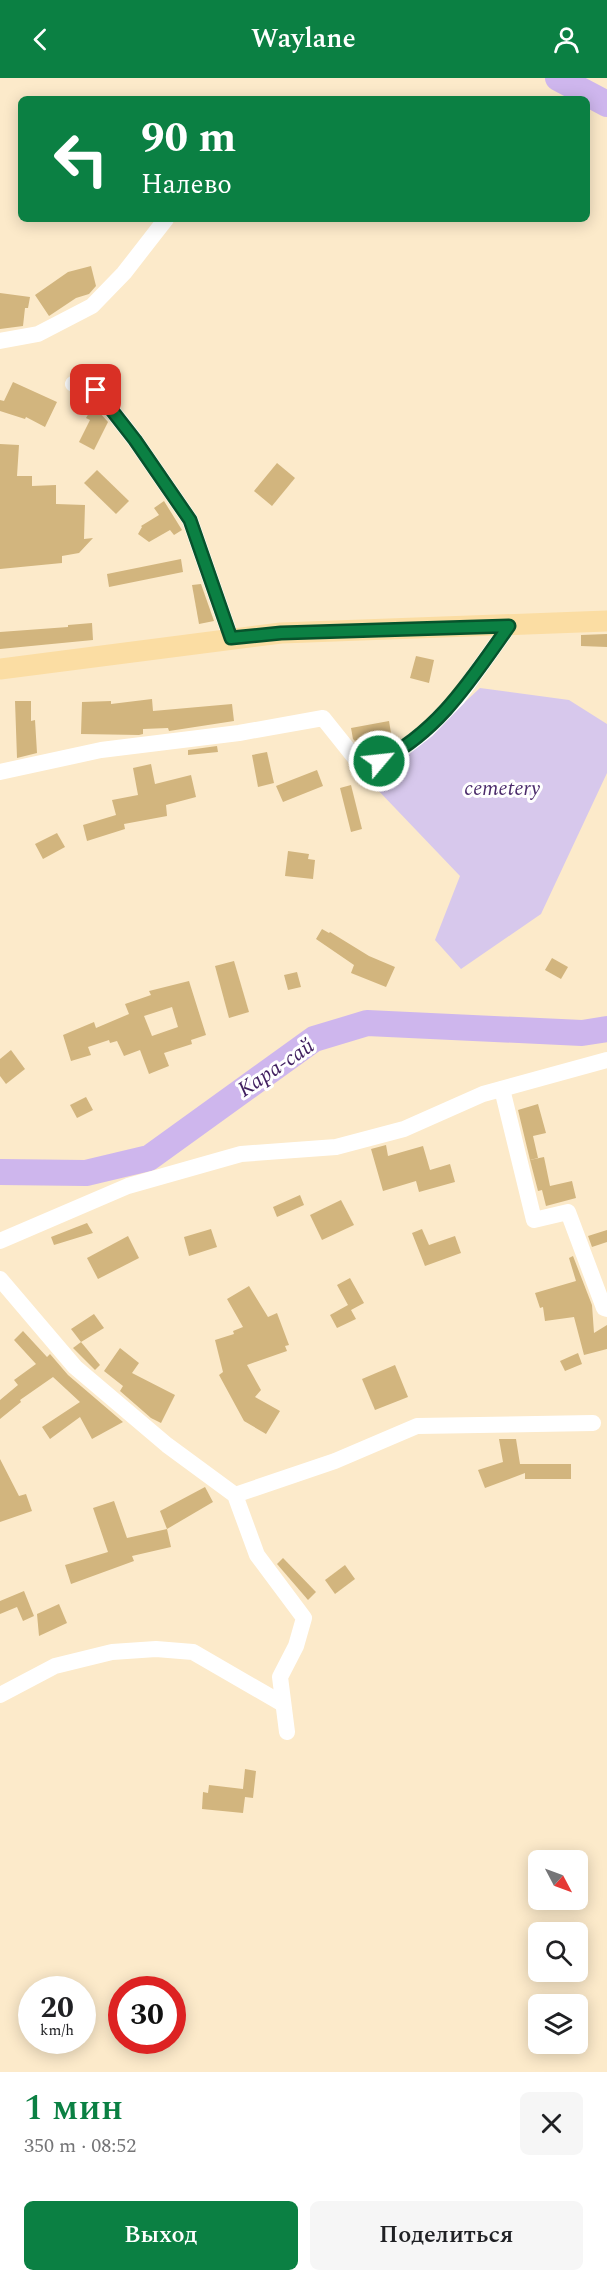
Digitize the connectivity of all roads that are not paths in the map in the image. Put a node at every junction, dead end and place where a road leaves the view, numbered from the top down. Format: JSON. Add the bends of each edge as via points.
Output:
{"nodes":[{"id":1,"x":163,"y":222,"type":"edge"},
{"id":2,"x":0,"y":341,"type":"edge"},
{"id":3,"x":73,"y":384,"type":"dead end"},
{"id":4,"x":607,"y":621,"type":"edge"},
{"id":5,"x":509,"y":626,"type":"junction"},
{"id":6,"x":231,"y":638,"type":"junction"},
{"id":7,"x":0,"y":669,"type":"edge"},
{"id":8,"x":0,"y":772,"type":"edge"},
{"id":9,"x":607,"y":1060,"type":"edge"},
{"id":10,"x":502,"y":1089,"type":"junction"},
{"id":11,"x":0,"y":1241,"type":"edge"},
{"id":12,"x":0,"y":1280,"type":"edge"},
{"id":13,"x":607,"y":1309,"type":"edge"},
{"id":14,"x":593,"y":1423,"type":"dead end"},
{"id":15,"x":235,"y":1495,"type":"junction"},
{"id":16,"x":0,"y":1695,"type":"edge"},
{"id":17,"x":283,"y":1704,"type":"junction"},
{"id":18,"x":287,"y":1732,"type":"dead end"}],
"edges":[{"from":1,"to":2,"type":"street","via":[[124,273],[92,306],[38,334]]},
{"from":3,"to":6,"type":"street","via":[[96,390],[190,520]]},
{"from":4,"to":5,"type":"main road"},
{"from":5,"to":6,"type":"main road"},
{"from":5,"to":8,"type":"street","via":[[458,698],[427,730],[399,752],[379,761],[355,758],[323,718],[239,734],[101,750]]},
{"from":6,"to":7,"type":"main road"},
{"from":9,"to":10,"type":"street"},
{"from":10,"to":11,"type":"street","via":[[404,1129],[336,1147],[241,1154],[128,1186]]},
{"from":10,"to":13,"type":"street","via":[[534,1220],[568,1212]]},
{"from":12,"to":15,"type":"street","via":[[75,1367],[167,1445]]},
{"from":14,"to":15,"type":"street","via":[[417,1426],[335,1461]]},
{"from":15,"to":17,"type":"street","via":[[257,1555],[304,1618],[296,1646],[280,1677]]},
{"from":16,"to":17,"type":"street","via":[[55,1666],[112,1652],[156,1648],[193,1652]]},
{"from":17,"to":18,"type":"street"}]}
